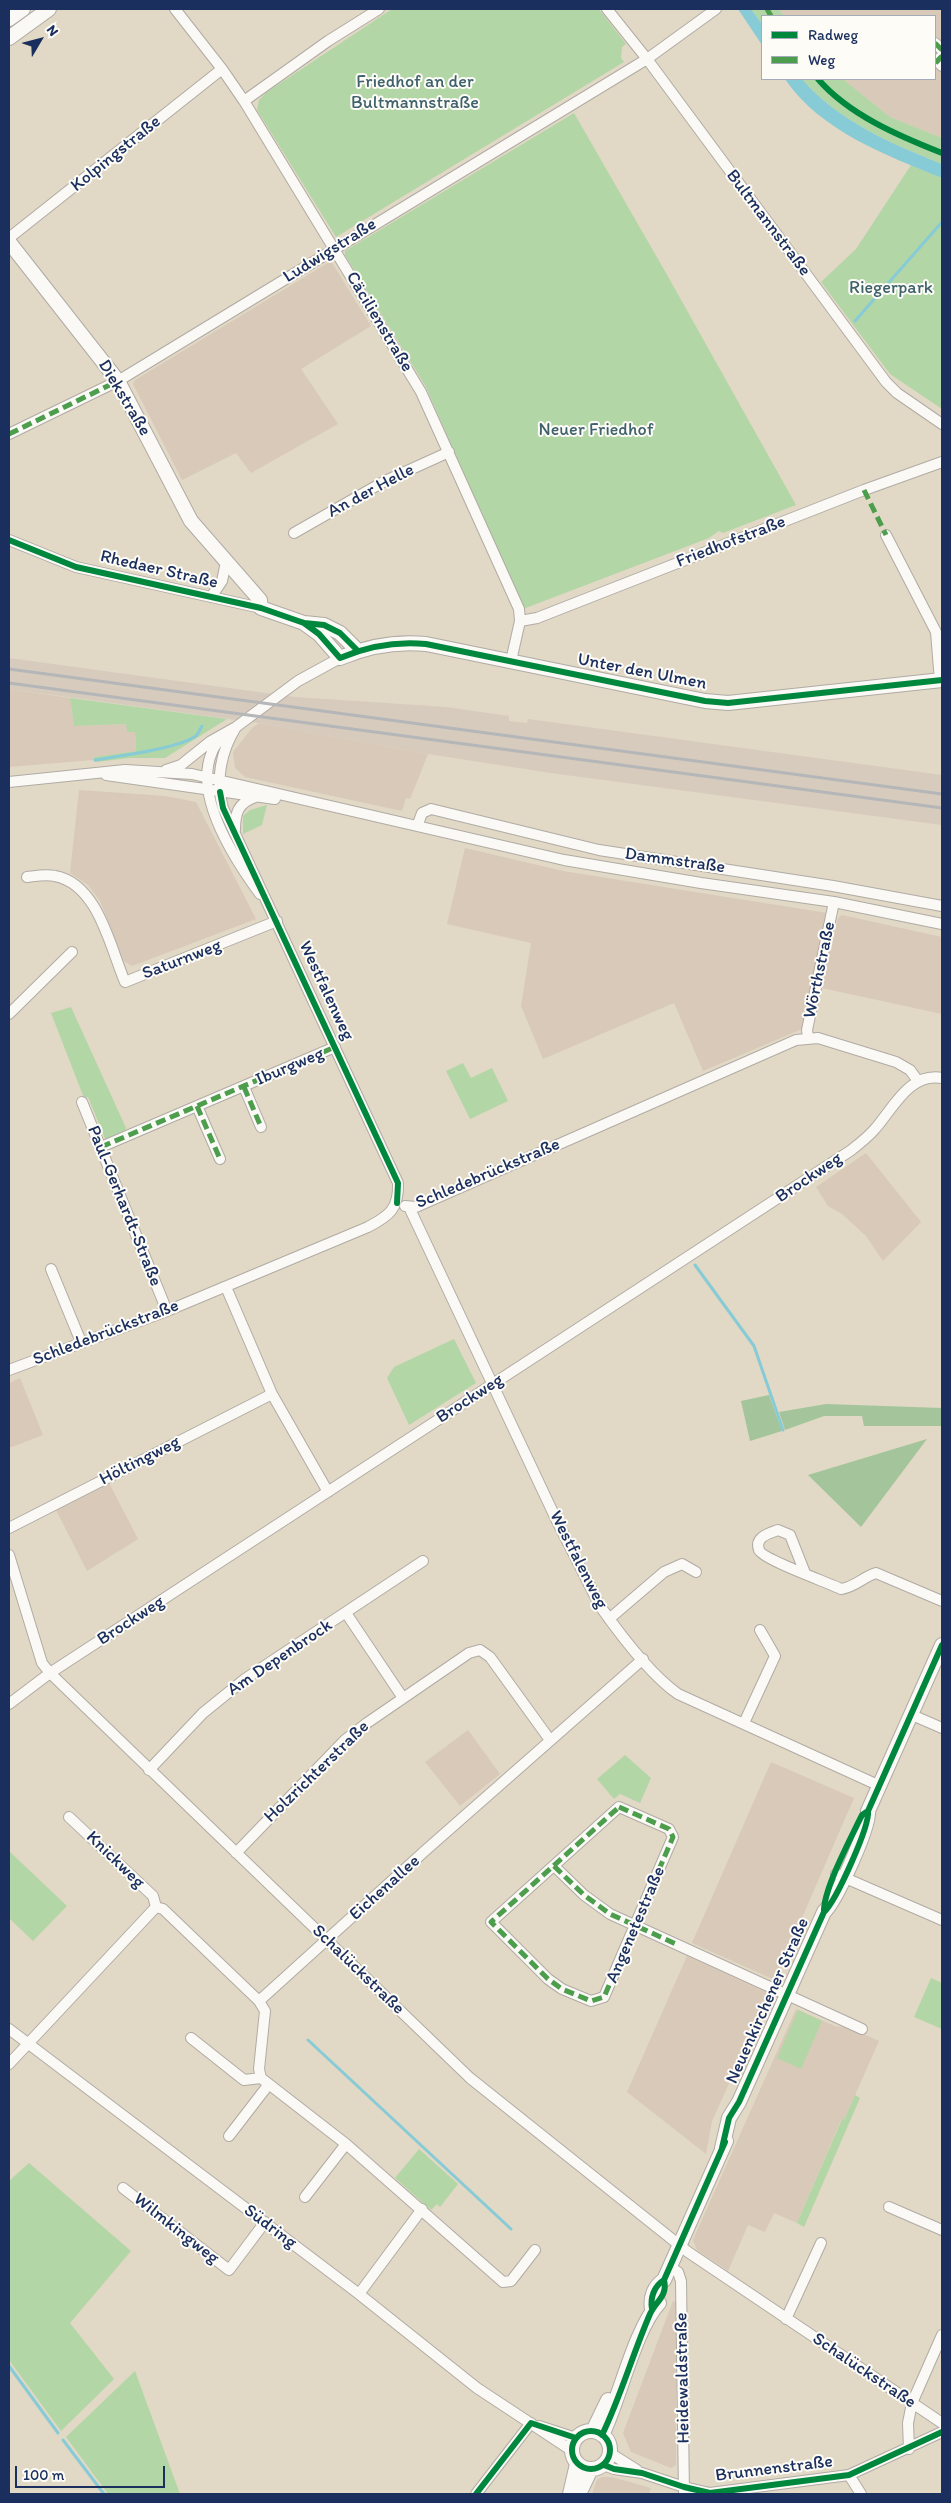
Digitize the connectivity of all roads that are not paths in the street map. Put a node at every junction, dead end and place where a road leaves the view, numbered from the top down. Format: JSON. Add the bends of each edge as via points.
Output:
{"nodes":[{"id":1,"x":23,"y":9,"type":"edge"},
{"id":2,"x":48,"y":9,"type":"edge"},
{"id":3,"x":175,"y":9,"type":"edge"},
{"id":4,"x":379,"y":9,"type":"edge"},
{"id":5,"x":607,"y":9,"type":"edge"},
{"id":6,"x":716,"y":9,"type":"edge"},
{"id":7,"x":9,"y":18,"type":"edge"},
{"id":8,"x":9,"y":38,"type":"edge"},
{"id":9,"x":942,"y":56,"type":"edge"},
{"id":10,"x":647,"y":59,"type":"junction"},
{"id":11,"x":942,"y":66,"type":"edge"},
{"id":12,"x":222,"y":69,"type":"junction"},
{"id":13,"x":244,"y":101,"type":"junction"},
{"id":14,"x":9,"y":238,"type":"edge"},
{"id":15,"x":9,"y":242,"type":"edge"},
{"id":16,"x":334,"y":248,"type":"junction"},
{"id":17,"x":118,"y":381,"type":"junction"},
{"id":18,"x":942,"y":424,"type":"edge"},
{"id":19,"x":9,"y":434,"type":"edge"},
{"id":20,"x":449,"y":452,"type":"junction"},
{"id":21,"x":942,"y":462,"type":"edge"},
{"id":22,"x":294,"y":532,"type":"dead end"},
{"id":23,"x":886,"y":535,"type":"dead end"},
{"id":24,"x":9,"y":540,"type":"edge"},
{"id":25,"x":226,"y":562,"type":"junction"},
{"id":26,"x":211,"y":597,"type":"junction"},
{"id":27,"x":261,"y":608,"type":"junction"},
{"id":28,"x":520,"y":621,"type":"junction"},
{"id":29,"x":304,"y":623,"type":"junction"},
{"id":30,"x":357,"y":650,"type":"junction"},
{"id":31,"x":340,"y":658,"type":"junction"},
{"id":32,"x":511,"y":662,"type":"junction"},
{"id":33,"x":941,"y":680,"type":"edge"},
{"id":34,"x":236,"y":727,"type":"junction"},
{"id":35,"x":223,"y":734,"type":"junction"},
{"id":36,"x":163,"y":771,"type":"junction"},
{"id":37,"x":97,"y":774,"type":"junction"},
{"id":38,"x":207,"y":777,"type":"junction"},
{"id":39,"x":220,"y":780,"type":"junction"},
{"id":40,"x":9,"y":782,"type":"edge"},
{"id":41,"x":209,"y":790,"type":"junction"},
{"id":42,"x":220,"y":792,"type":"junction"},
{"id":43,"x":255,"y":797,"type":"junction"},
{"id":44,"x":308,"y":802,"type":"junction"},
{"id":45,"x":418,"y":824,"type":"junction"},
{"id":46,"x":234,"y":831,"type":"junction"},
{"id":47,"x":27,"y":877,"type":"dead end"},
{"id":48,"x":834,"y":902,"type":"junction"},
{"id":49,"x":942,"y":906,"type":"edge"},
{"id":50,"x":274,"y":916,"type":"junction"},
{"id":51,"x":942,"y":924,"type":"edge"},
{"id":52,"x":72,"y":952,"type":"dead end"},
{"id":53,"x":9,"y":1014,"type":"edge"},
{"id":54,"x":808,"y":1038,"type":"junction"},
{"id":55,"x":335,"y":1047,"type":"junction"},
{"id":56,"x":942,"y":1078,"type":"edge"},
{"id":57,"x":918,"y":1081,"type":"junction"},
{"id":58,"x":244,"y":1086,"type":"junction"},
{"id":59,"x":82,"y":1102,"type":"dead end"},
{"id":60,"x":197,"y":1106,"type":"junction"},
{"id":61,"x":261,"y":1127,"type":"dead end"},
{"id":62,"x":100,"y":1147,"type":"junction"},
{"id":63,"x":220,"y":1159,"type":"dead end"},
{"id":64,"x":397,"y":1203,"type":"junction"},
{"id":65,"x":410,"y":1207,"type":"junction"},
{"id":66,"x":51,"y":1269,"type":"dead end"},
{"id":67,"x":226,"y":1286,"type":"junction"},
{"id":68,"x":166,"y":1311,"type":"junction"},
{"id":69,"x":81,"y":1342,"type":"junction"},
{"id":70,"x":9,"y":1370,"type":"edge"},
{"id":71,"x":493,"y":1384,"type":"junction"},
{"id":72,"x":272,"y":1394,"type":"junction"},
{"id":73,"x":328,"y":1492,"type":"junction"},
{"id":74,"x":9,"y":1528,"type":"edge"},
{"id":75,"x":9,"y":1555,"type":"edge"},
{"id":76,"x":423,"y":1561,"type":"dead end"},
{"id":77,"x":696,"y":1572,"type":"dead end"},
{"id":78,"x":805,"y":1573,"type":"junction"},
{"id":79,"x":942,"y":1601,"type":"edge"},
{"id":80,"x":346,"y":1613,"type":"junction"},
{"id":81,"x":609,"y":1619,"type":"junction"},
{"id":82,"x":760,"y":1630,"type":"dead end"},
{"id":83,"x":942,"y":1644,"type":"edge"},
{"id":84,"x":643,"y":1659,"type":"junction"},
{"id":85,"x":50,"y":1673,"type":"junction"},
{"id":86,"x":403,"y":1698,"type":"junction"},
{"id":87,"x":9,"y":1704,"type":"edge"},
{"id":88,"x":912,"y":1714,"type":"junction"},
{"id":89,"x":744,"y":1723,"type":"junction"},
{"id":90,"x":942,"y":1728,"type":"edge"},
{"id":91,"x":550,"y":1740,"type":"junction"},
{"id":92,"x":149,"y":1770,"type":"junction"},
{"id":93,"x":880,"y":1786,"type":"junction"},
{"id":94,"x":69,"y":1817,"type":"dead end"},
{"id":95,"x":236,"y":1853,"type":"junction"},
{"id":96,"x":554,"y":1866,"type":"junction"},
{"id":97,"x":840,"y":1876,"type":"junction"},
{"id":98,"x":156,"y":1907,"type":"junction"},
{"id":99,"x":942,"y":1920,"type":"edge"},
{"id":100,"x":635,"y":1925,"type":"junction"},
{"id":101,"x":328,"y":1940,"type":"junction"},
{"id":102,"x":787,"y":1995,"type":"junction"},
{"id":103,"x":259,"y":2002,"type":"junction"},
{"id":104,"x":9,"y":2029,"type":"edge"},
{"id":105,"x":862,"y":2029,"type":"dead end"},
{"id":106,"x":191,"y":2038,"type":"dead end"},
{"id":107,"x":28,"y":2044,"type":"junction"},
{"id":108,"x":9,"y":2064,"type":"edge"},
{"id":109,"x":265,"y":2081,"type":"junction"},
{"id":110,"x":229,"y":2136,"type":"dead end"},
{"id":111,"x":346,"y":2144,"type":"junction"},
{"id":112,"x":123,"y":2188,"type":"dead end"},
{"id":113,"x":305,"y":2197,"type":"dead end"},
{"id":114,"x":889,"y":2207,"type":"dead end"},
{"id":115,"x":422,"y":2209,"type":"junction"},
{"id":116,"x":264,"y":2222,"type":"junction"},
{"id":117,"x":942,"y":2230,"type":"edge"},
{"id":118,"x":821,"y":2243,"type":"dead end"},
{"id":119,"x":680,"y":2245,"type":"junction"},
{"id":120,"x":535,"y":2250,"type":"dead end"},
{"id":121,"x":670,"y":2267,"type":"junction"},
{"id":122,"x":359,"y":2294,"type":"junction"},
{"id":123,"x":786,"y":2319,"type":"junction"},
{"id":124,"x":942,"y":2335,"type":"edge"},
{"id":125,"x":912,"y":2403,"type":"junction"},
{"id":126,"x":532,"y":2423,"type":"junction"},
{"id":127,"x":942,"y":2423,"type":"edge"},
{"id":128,"x":942,"y":2432,"type":"edge"},
{"id":129,"x":598,"y":2433,"type":"junction"},
{"id":130,"x":574,"y":2444,"type":"junction"},
{"id":131,"x":908,"y":2450,"type":"junction"},
{"id":132,"x":601,"y":2462,"type":"junction"},
{"id":133,"x":576,"y":2464,"type":"junction"},
{"id":134,"x":849,"y":2475,"type":"junction"},
{"id":135,"x":684,"y":2491,"type":"edge"},
{"id":136,"x":476,"y":2494,"type":"edge"},
{"id":137,"x":570,"y":2494,"type":"edge"},
{"id":138,"x":579,"y":2494,"type":"edge"},
{"id":139,"x":861,"y":2494,"type":"edge"}],
"edges":[{"from":1,"to":7,"type":"main road"},
{"from":2,"to":8,"type":"main road"},
{"from":3,"to":12,"type":"street","name":"Cäcilienstraße"},
{"from":4,"to":13,"type":"street"},
{"from":5,"to":10,"type":"street","name":"Bultmannstraße"},
{"from":6,"to":10,"type":"street","name":"Ludwigstraße"},
{"from":9,"to":11,"type":"street","via":[[937,61]]},
{"from":10,"to":16,"type":"street","name":"Ludwigstraße"},
{"from":10,"to":18,"type":"street","name":"Bultmannstraße","via":[[886,382],[896,393]]},
{"from":12,"to":13,"type":"street","name":"Cäcilienstraße"},
{"from":12,"to":14,"type":"street","name":"Kolpingstraße"},
{"from":13,"to":16,"type":"street","name":"Cäcilienstraße"},
{"from":15,"to":17,"type":"main road","name":"Diekstraße"},
{"from":16,"to":17,"type":"street","name":"Ludwigstraße"},
{"from":16,"to":20,"type":"street","name":"Cäcilienstraße","via":[[421,392]]},
{"from":17,"to":19,"type":"street","name":"Ludwigstraße"},
{"from":17,"to":25,"type":"main road","name":"Diekstraße","via":[[191,521]]},
{"from":20,"to":22,"type":"street","name":"An der Helle","via":[[385,481]]},
{"from":20,"to":28,"type":"street","name":"Cäcilienstraße","via":[[519,609]]},
{"from":21,"to":28,"type":"street","name":"Friedhofstraße","via":[[537,618]]},
{"from":23,"to":33,"type":"street","via":[[936,632]]},
{"from":24,"to":26,"type":"street","name":"Rhedaer Straße","via":[[76,567]]},
{"from":25,"to":26,"type":"street","via":[[222,581]]},
{"from":25,"to":27,"type":"main road","name":"Diekstraße","via":[[260,600]]},
{"from":26,"to":27,"type":"street","name":"Rhedaer Straße"},
{"from":27,"to":29,"type":"main road","name":"Rhedaer Straße"},
{"from":28,"to":32,"type":"street","name":"Cäcilienstraße"},
{"from":29,"to":30,"type":"main road","name":"Rhedaer Straße","via":[[324,625],[340,633]]},
{"from":29,"to":31,"type":"main road","name":"Rhedaer Straße","via":[[319,634]]},
{"from":30,"to":31,"type":"main road","name":"Unter den Ulmen"},
{"from":30,"to":32,"type":"main road","name":"Unter den Ulmen","via":[[408,642]]},
{"from":31,"to":34,"type":"street","name":"Unter den Ulmen","via":[[298,680]]},
{"from":32,"to":33,"type":"main road","name":"Unter den Ulmen","via":[[728,703]]},
{"from":34,"to":35,"type":"street","name":"Unter den Ulmen"},
{"from":34,"to":39,"type":"street","name":"Unter den Ulmen","via":[[227,741]]},
{"from":35,"to":36,"type":"street","name":"Unter den Ulmen","via":[[181,765]]},
{"from":35,"to":38,"type":"street","via":[[212,751]]},
{"from":36,"to":37,"type":"street","name":"Dammstraße","via":[[125,770]]},
{"from":36,"to":38,"type":"street","name":"Dammstraße"},
{"from":37,"to":40,"type":"street"},
{"from":37,"to":41,"type":"street","name":"Dammstraße"},
{"from":38,"to":39,"type":"street","name":"Dammstraße"},
{"from":38,"to":41,"type":"street","name":"Westfalenweg"},
{"from":39,"to":42,"type":"street","name":"Westfalenweg"},
{"from":39,"to":44,"type":"street","name":"Dammstraße"},
{"from":41,"to":42,"type":"street","name":"Dammstraße"},
{"from":41,"to":50,"type":"street","name":"Westfalenweg","via":[[212,809],[243,871]]},
{"from":42,"to":43,"type":"street","name":"Dammstraße"},
{"from":42,"to":46,"type":"street","name":"Westfalenweg","via":[[223,808]]},
{"from":43,"to":44,"type":"street","name":"Dammstraße"},
{"from":43,"to":46,"type":"street","via":[[239,806]]},
{"from":44,"to":45,"type":"street","name":"Dammstraße"},
{"from":45,"to":48,"type":"street","name":"Dammstraße","via":[[564,860]]},
{"from":45,"to":49,"type":"street","name":"Dammstraße","via":[[422,813],[431,810],[599,850]]},
{"from":46,"to":50,"type":"street","name":"Westfalenweg"},
{"from":47,"to":50,"type":"street","name":"Saturnweg","via":[[55,876],[83,891],[94,906],[125,982]]},
{"from":48,"to":51,"type":"street","name":"Dammstraße"},
{"from":48,"to":54,"type":"street","name":"Wörthstraße"},
{"from":50,"to":55,"type":"street","name":"Westfalenweg"},
{"from":52,"to":53,"type":"street"},
{"from":54,"to":57,"type":"street","name":"Schledebrückstraße","via":[[818,1038],[896,1062],[910,1070]]},
{"from":54,"to":65,"type":"street","name":"Schledebrückstraße","via":[[796,1040]]},
{"from":55,"to":58,"type":"street","name":"Iburgweg"},
{"from":55,"to":64,"type":"street","name":"Westfalenweg","via":[[398,1183]]},
{"from":56,"to":57,"type":"street"},
{"from":57,"to":71,"type":"street","name":"Brockweg","via":[[874,1131],[850,1150]]},
{"from":58,"to":60,"type":"street","name":"Iburgweg"},
{"from":58,"to":61,"type":"street","name":"Iburgweg"},
{"from":59,"to":62,"type":"street","name":"Paul-Gerhardt-Straße"},
{"from":60,"to":62,"type":"street","name":"Iburgweg"},
{"from":60,"to":63,"type":"street"},
{"from":62,"to":68,"type":"street","name":"Paul-Gerhardt-Straße"},
{"from":64,"to":65,"type":"street","name":"Schledebrückstraße"},
{"from":64,"to":67,"type":"street","name":"Schledebrückstraße","via":[[382,1220],[368,1227]]},
{"from":65,"to":71,"type":"street","name":"Westfalenweg"},
{"from":66,"to":69,"type":"street"},
{"from":67,"to":68,"type":"street","name":"Schledebrückstraße"},
{"from":67,"to":72,"type":"street"},
{"from":68,"to":69,"type":"street","name":"Schledebrückstraße"},
{"from":69,"to":70,"type":"street","name":"Schledebrückstraße"},
{"from":71,"to":73,"type":"street","name":"Brockweg"},
{"from":71,"to":81,"type":"street","name":"Westfalenweg","via":[[563,1532]]},
{"from":72,"to":73,"type":"street"},
{"from":72,"to":74,"type":"street","name":"Höltingweg"},
{"from":73,"to":85,"type":"street","name":"Brockweg"},
{"from":75,"to":85,"type":"street","name":"Schalückstraße","via":[[42,1663]]},
{"from":76,"to":80,"type":"street","name":"Am Depenbrock"},
{"from":77,"to":81,"type":"street","via":[[682,1564],[664,1572]]},
{"from":78,"to":78,"type":"street","via":[[763,1555],[759,1543],[764,1535],[778,1530],[790,1535]]},
{"from":78,"to":79,"type":"street","via":[[841,1589],[876,1573]]},
{"from":80,"to":86,"type":"street"},
{"from":80,"to":92,"type":"street","name":"Am Depenbrock","via":[[245,1679],[203,1713]]},
{"from":81,"to":84,"type":"street","name":"Westfalenweg"},
{"from":82,"to":89,"type":"street","via":[[775,1656]]},
{"from":83,"to":88,"type":"main road","name":"Neuenkirchener Straße"},
{"from":84,"to":89,"type":"street","name":"Westfalenweg","via":[[662,1682],[678,1694]]},
{"from":84,"to":91,"type":"street","name":"Eichenallee"},
{"from":85,"to":87,"type":"street","name":"Brockweg"},
{"from":85,"to":92,"type":"street","name":"Schalückstraße"},
{"from":86,"to":91,"type":"street","name":"Holzrichterstraße","via":[[469,1653],[480,1650],[490,1657]]},
{"from":86,"to":95,"type":"street","name":"Holzrichterstraße","via":[[345,1740]]},
{"from":88,"to":90,"type":"street"},
{"from":88,"to":93,"type":"main road","name":"Neuenkirchener Straße"},
{"from":89,"to":93,"type":"street","name":"Westfalenweg"},
{"from":91,"to":101,"type":"street","name":"Eichenallee"},
{"from":92,"to":95,"type":"street","name":"Schalückstraße"},
{"from":93,"to":97,"type":"main road","name":"Neuenkirchener Straße","via":[[868,1811],[866,1826]]},
{"from":94,"to":98,"type":"street","name":"Knickweg","via":[[153,1896]]},
{"from":95,"to":101,"type":"street","name":"Schalückstraße"},
{"from":96,"to":100,"type":"street","via":[[584,1896],[610,1914]]},
{"from":96,"to":100,"type":"street","name":"Angenetestraße","via":[[619,1808],[669,1829],[673,1837]]},
{"from":96,"to":100,"type":"street","name":"Angenetestraße","via":[[491,1922],[548,1979],[591,2001],[604,1997]]},
{"from":97,"to":99,"type":"street"},
{"from":97,"to":102,"type":"main road","name":"Neuenkirchener Straße","via":[[833,1901],[824,1912]]},
{"from":98,"to":103,"type":"street","via":[[163,1909]]},
{"from":98,"to":107,"type":"street"},
{"from":100,"to":102,"type":"street"},
{"from":101,"to":103,"type":"street","name":"Eichenallee"},
{"from":101,"to":119,"type":"street","name":"Schalückstraße","via":[[470,2078]]},
{"from":102,"to":105,"type":"street"},
{"from":102,"to":119,"type":"main road","name":"Neuenkirchener Straße","via":[[739,2102],[736,2122]]},
{"from":103,"to":109,"type":"street","via":[[265,2011],[259,2070]]},
{"from":104,"to":107,"type":"street","name":"Südring"},
{"from":106,"to":109,"type":"street","via":[[244,2080]]},
{"from":107,"to":108,"type":"street"},
{"from":107,"to":116,"type":"street","name":"Südring"},
{"from":109,"to":110,"type":"street"},
{"from":109,"to":111,"type":"street"},
{"from":111,"to":113,"type":"street"},
{"from":111,"to":115,"type":"street"},
{"from":112,"to":116,"type":"street","name":"Wilmkingweg","via":[[230,2270]]},
{"from":114,"to":117,"type":"street"},
{"from":115,"to":120,"type":"street","via":[[503,2282],[511,2281]]},
{"from":115,"to":122,"type":"street"},
{"from":116,"to":122,"type":"street","name":"Südring"},
{"from":118,"to":123,"type":"street"},
{"from":119,"to":121,"type":"main road","name":"Neuenkirchener Straße"},
{"from":119,"to":123,"type":"street","name":"Schalückstraße"},
{"from":121,"to":129,"type":"main road","name":"Neuenkirchener Straße","via":[[664,2280],[666,2288],[659,2304],[652,2309]]},
{"from":121,"to":135,"type":"street","name":"Heidewaldstraße","via":[[678,2272],[681,2281]]},
{"from":122,"to":126,"type":"street","name":"Südring","via":[[484,2393]]},
{"from":123,"to":125,"type":"street","name":"Schalückstraße"},
{"from":124,"to":125,"type":"street"},
{"from":125,"to":127,"type":"street","name":"Schalückstraße"},
{"from":125,"to":131,"type":"street"},
{"from":126,"to":130,"type":"street","name":"Südring"},
{"from":126,"to":136,"type":"street"},
{"from":128,"to":131,"type":"street","name":"Brunnenstraße"},
{"from":129,"to":130,"type":"main road","via":[[587,2431]]},
{"from":129,"to":132,"type":"main road","via":[[609,2444]]},
{"from":130,"to":133,"type":"main road"},
{"from":131,"to":134,"type":"street","name":"Brunnenstraße"},
{"from":132,"to":133,"type":"main road"},
{"from":132,"to":135,"type":"street","name":"Brunnenstraße","via":[[642,2473]]},
{"from":132,"to":138,"type":"main road"},
{"from":133,"to":137,"type":"main road"},
{"from":134,"to":135,"type":"street","name":"Brunnenstraße","via":[[710,2492]]},
{"from":134,"to":139,"type":"street"}]}
